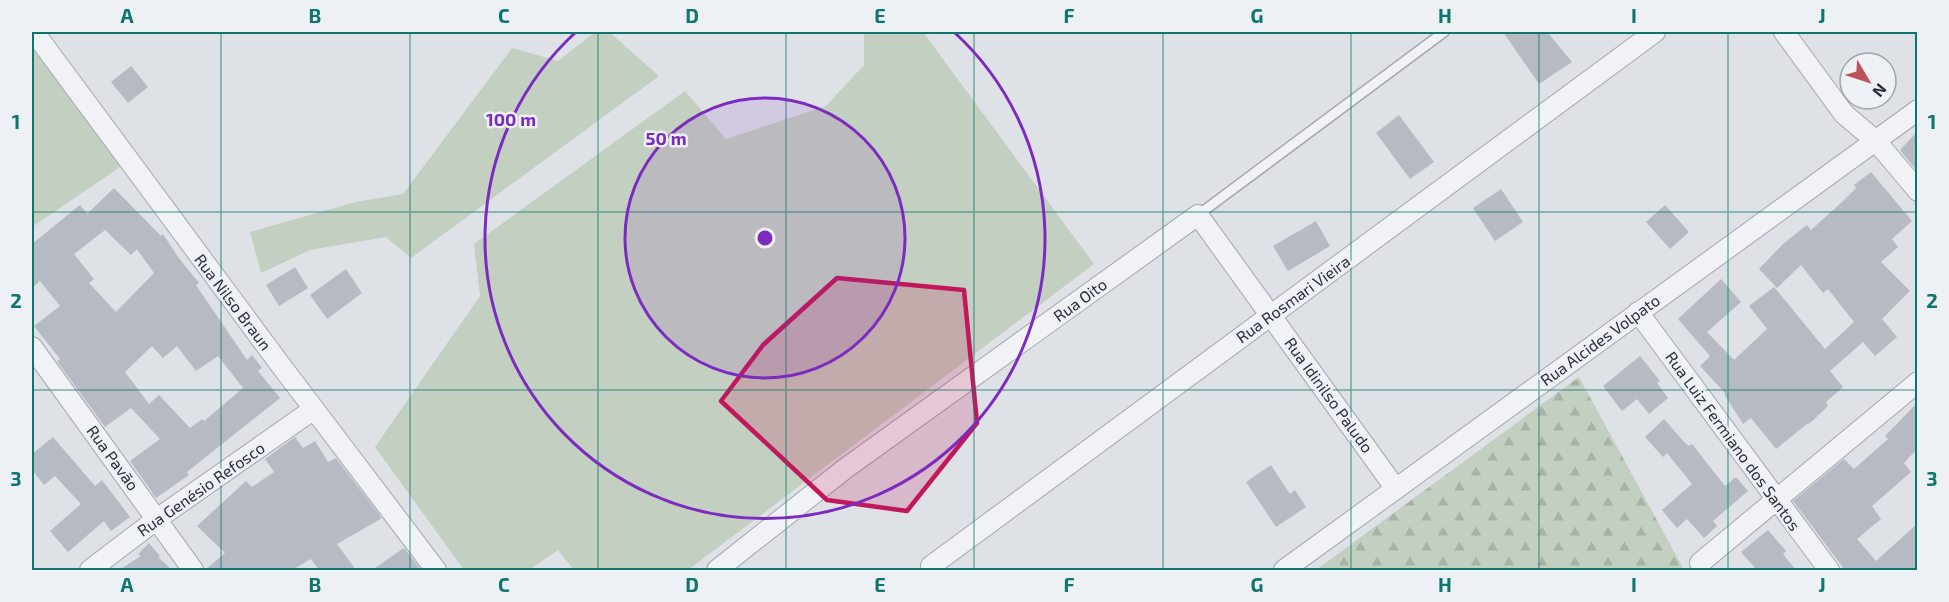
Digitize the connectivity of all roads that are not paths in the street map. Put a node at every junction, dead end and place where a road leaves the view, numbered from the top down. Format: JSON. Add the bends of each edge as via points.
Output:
{"nodes":[{"id":1,"x":34,"y":32,"type":"edge"},
{"id":2,"x":1444,"y":32,"type":"edge"},
{"id":3,"x":1655,"y":32,"type":"edge"},
{"id":4,"x":1784,"y":32,"type":"edge"},
{"id":5,"x":1917,"y":110,"type":"edge"},
{"id":6,"x":1876,"y":141,"type":"junction"},
{"id":7,"x":1917,"y":191,"type":"edge"},
{"id":8,"x":1198,"y":214,"type":"junction"},
{"id":9,"x":1638,"y":312,"type":"junction"},
{"id":10,"x":1271,"y":315,"type":"junction"},
{"id":11,"x":32,"y":347,"type":"edge"},
{"id":12,"x":1917,"y":382,"type":"edge"},
{"id":13,"x":314,"y":409,"type":"junction"},
{"id":14,"x":1396,"y":489,"type":"junction"},
{"id":15,"x":1776,"y":500,"type":"junction"},
{"id":16,"x":157,"y":519,"type":"junction"},
{"id":17,"x":1700,"y":563,"type":"dead end"},
{"id":18,"x":931,"y":566,"type":"dead end"},
{"id":19,"x":90,"y":570,"type":"edge"},
{"id":20,"x":193,"y":570,"type":"edge"},
{"id":21,"x":436,"y":570,"type":"edge"},
{"id":22,"x":717,"y":570,"type":"edge"},
{"id":23,"x":1284,"y":570,"type":"edge"},
{"id":24,"x":1829,"y":570,"type":"edge"}],
"edges":[{"from":1,"to":13,"type":"street","name":"Rua Nilso Braun"},
{"from":2,"to":8,"type":"lane","name":"Rua Oito"},
{"from":3,"to":10,"type":"street","name":"Rua Rosmari Vieira"},
{"from":4,"to":6,"type":"street","via":[[1844,114]]},
{"from":5,"to":6,"type":"street","name":"Rua Alcides Volpato"},
{"from":6,"to":7,"type":"street"},
{"from":6,"to":9,"type":"street","name":"Rua Alcides Volpato"},
{"from":8,"to":10,"type":"street","name":"Rua Idinilso Paludo"},
{"from":8,"to":22,"type":"street","name":"Rua Oito","via":[[846,468]]},
{"from":9,"to":14,"type":"street","name":"Rua Alcides Volpato"},
{"from":9,"to":15,"type":"street","name":"Rua Luiz Fermiano dos Santos"},
{"from":10,"to":14,"type":"street","name":"Rua Idinilso Paludo"},
{"from":10,"to":18,"type":"street","name":"Rua Rosmari Vieira"},
{"from":11,"to":16,"type":"street","name":"Rua Pavão"},
{"from":12,"to":15,"type":"street"},
{"from":13,"to":16,"type":"street","name":"Rua Genésio Refosco"},
{"from":13,"to":21,"type":"street","name":"Rua Nilso Braun"},
{"from":14,"to":23,"type":"street","name":"Rua Alcides Volpato"},
{"from":15,"to":17,"type":"street"},
{"from":15,"to":24,"type":"street","name":"Rua Luiz Fermiano dos Santos"},
{"from":16,"to":19,"type":"street","name":"Rua Genésio Refosco"},
{"from":16,"to":20,"type":"street","name":"Rua Pavão"}]}
